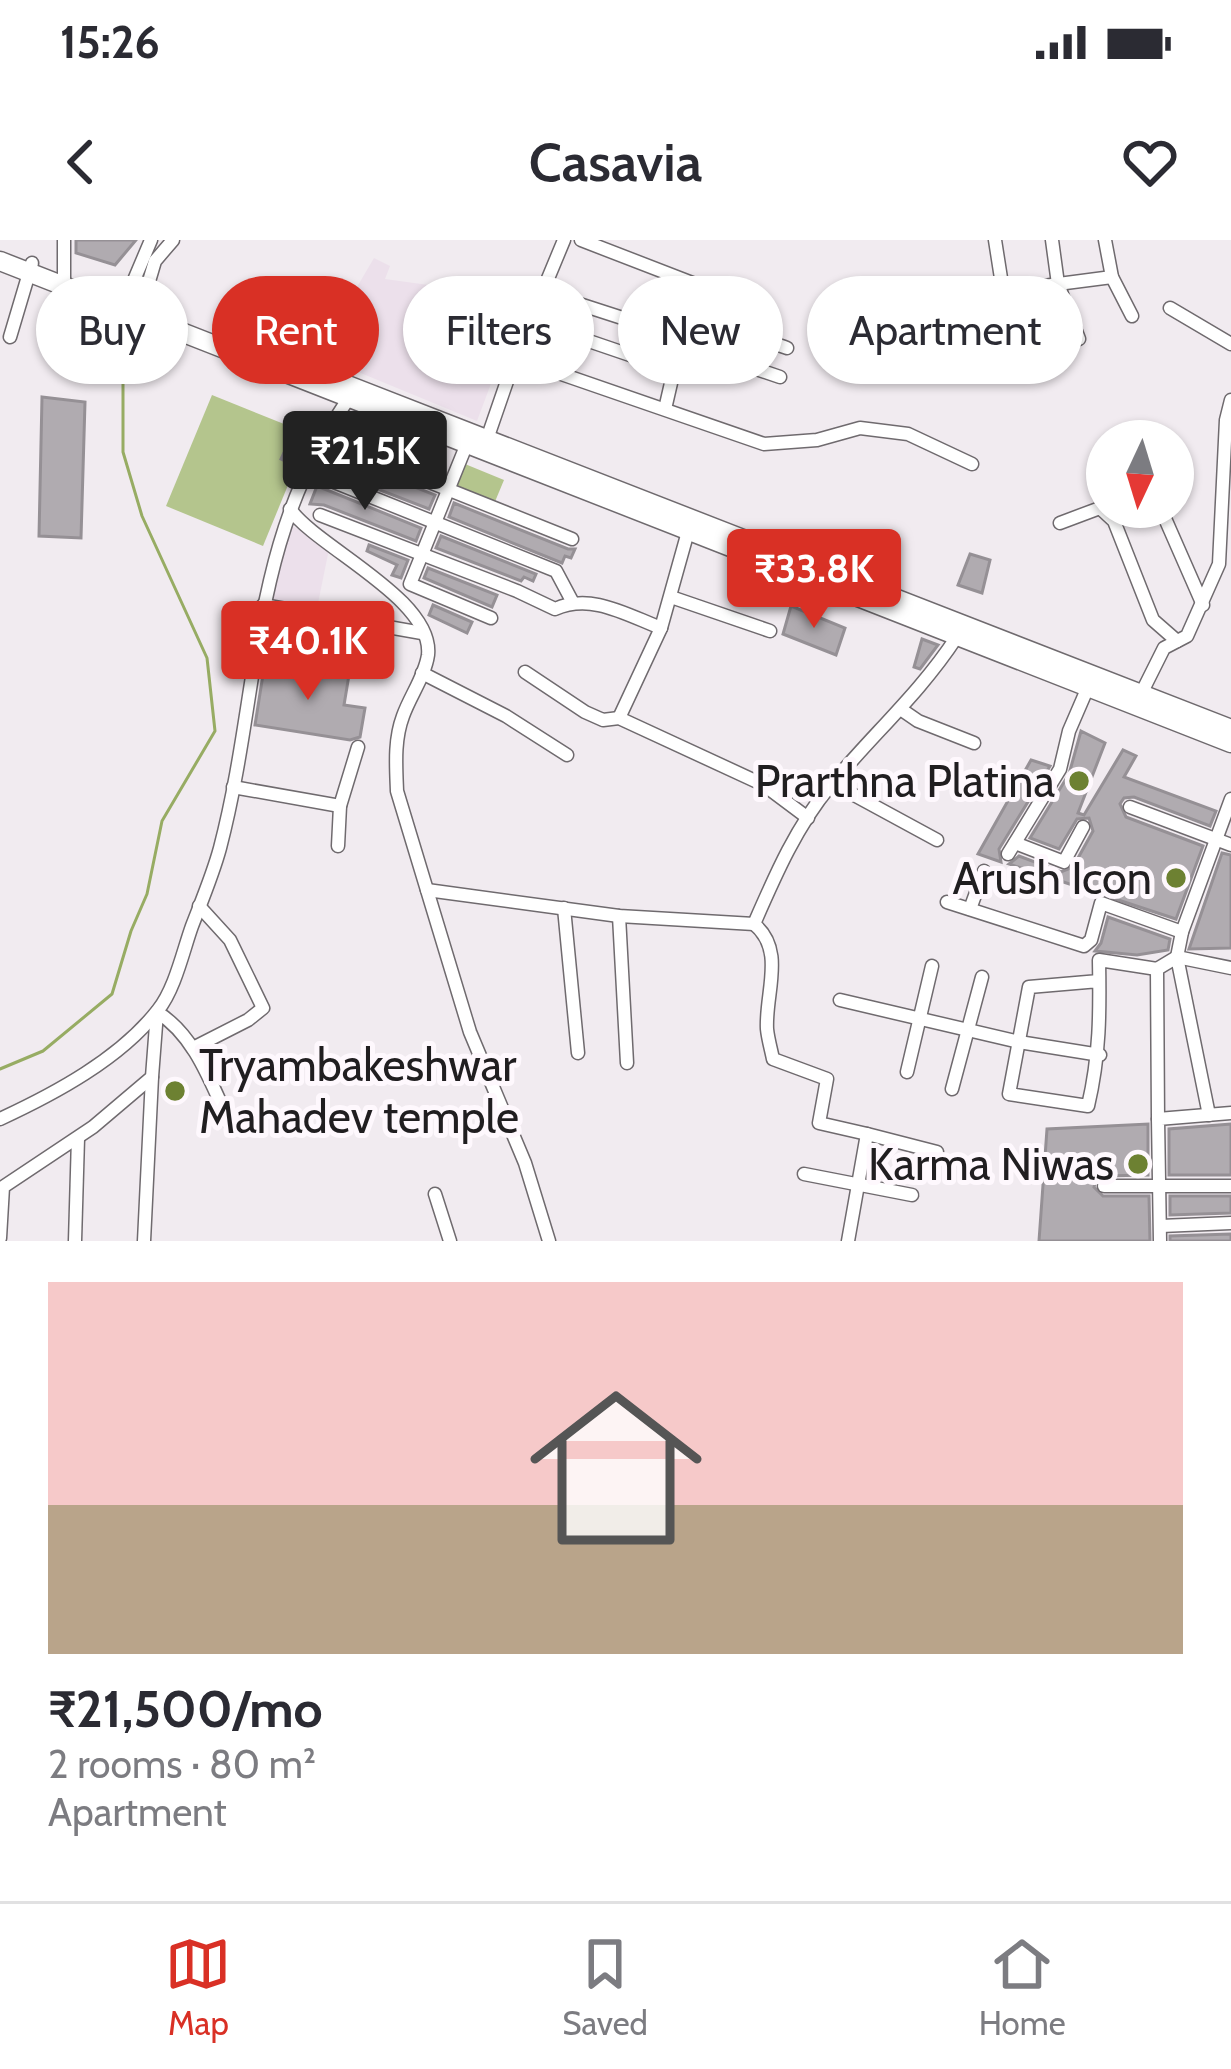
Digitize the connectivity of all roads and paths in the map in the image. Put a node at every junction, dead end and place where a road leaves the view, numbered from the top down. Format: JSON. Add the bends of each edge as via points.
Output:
{"nodes":[{"id":1,"x":64,"y":240,"type":"edge"},
{"id":2,"x":151,"y":240,"type":"edge"},
{"id":3,"x":172,"y":240,"type":"edge"},
{"id":4,"x":564,"y":240,"type":"edge"},
{"id":5,"x":581,"y":240,"type":"edge"},
{"id":6,"x":995,"y":240,"type":"edge"},
{"id":7,"x":1052,"y":240,"type":"edge"},
{"id":8,"x":1105,"y":240,"type":"edge"},
{"id":9,"x":0,"y":251,"type":"edge"},
{"id":10,"x":0,"y":261,"type":"edge"},
{"id":11,"x":30,"y":268,"type":"junction"},
{"id":12,"x":53,"y":276,"type":"edge"},
{"id":13,"x":64,"y":276,"type":"edge"},
{"id":14,"x":148,"y":276,"type":"edge"},
{"id":15,"x":152,"y":276,"type":"edge"},
{"id":16,"x":549,"y":276,"type":"edge"},
{"id":17,"x":1001,"y":276,"type":"edge"},
{"id":18,"x":1057,"y":276,"type":"edge"},
{"id":19,"x":1112,"y":277,"type":"junction"},
{"id":20,"x":1083,"y":281,"type":"edge"},
{"id":21,"x":1170,"y":308,"type":"dead end"},
{"id":22,"x":1132,"y":316,"type":"dead end"},
{"id":23,"x":188,"y":326,"type":"edge"},
{"id":24,"x":10,"y":337,"type":"dead end"},
{"id":25,"x":1231,"y":344,"type":"edge"},
{"id":26,"x":787,"y":348,"type":"dead end"},
{"id":27,"x":504,"y":384,"type":"edge"},
{"id":28,"x":591,"y":384,"type":"edge"},
{"id":29,"x":671,"y":384,"type":"edge"},
{"id":30,"x":352,"y":394,"type":"junction"},
{"id":31,"x":1231,"y":400,"type":"edge"},
{"id":32,"x":665,"y":409,"type":"junction"},
{"id":33,"x":337,"y":445,"type":"dead end"},
{"id":34,"x":478,"y":445,"type":"junction"},
{"id":35,"x":972,"y":464,"type":"dead end"},
{"id":36,"x":324,"y":478,"type":"dead end"},
{"id":37,"x":449,"y":490,"type":"junction"},
{"id":38,"x":290,"y":509,"type":"junction"},
{"id":39,"x":320,"y":515,"type":"dead end"},
{"id":40,"x":435,"y":523,"type":"junction"},
{"id":41,"x":1060,"y":523,"type":"dead end"},
{"id":42,"x":690,"y":525,"type":"junction"},
{"id":43,"x":1169,"y":528,"type":"edge"},
{"id":44,"x":572,"y":539,"type":"dead end"},
{"id":45,"x":422,"y":555,"type":"junction"},
{"id":46,"x":671,"y":598,"type":"junction"},
{"id":47,"x":572,"y":602,"type":"junction"},
{"id":48,"x":263,"y":604,"type":"junction"},
{"id":49,"x":1203,"y":605,"type":"junction"},
{"id":50,"x":491,"y":618,"type":"dead end"},
{"id":51,"x":661,"y":628,"type":"junction"},
{"id":52,"x":770,"y":631,"type":"dead end"},
{"id":53,"x":422,"y":633,"type":"junction"},
{"id":54,"x":956,"y":638,"type":"junction"},
{"id":55,"x":1177,"y":641,"type":"junction"},
{"id":56,"x":524,"y":672,"type":"dead end"},
{"id":57,"x":422,"y":673,"type":"junction"},
{"id":58,"x":1088,"y":687,"type":"junction"},
{"id":59,"x":1138,"y":700,"type":"junction"},
{"id":60,"x":902,"y":710,"type":"junction"},
{"id":61,"x":620,"y":718,"type":"junction"},
{"id":62,"x":1231,"y":729,"type":"edge"},
{"id":63,"x":974,"y":743,"type":"dead end"},
{"id":64,"x":1231,"y":743,"type":"edge"},
{"id":65,"x":358,"y":747,"type":"dead end"},
{"id":66,"x":567,"y":755,"type":"dead end"},
{"id":67,"x":832,"y":783,"type":"junction"},
{"id":68,"x":233,"y":787,"type":"junction"},
{"id":69,"x":1231,"y":799,"type":"edge"},
{"id":70,"x":340,"y":806,"type":"junction"},
{"id":71,"x":1130,"y":806,"type":"dead end"},
{"id":72,"x":808,"y":818,"type":"junction"},
{"id":73,"x":1083,"y":826,"type":"dead end"},
{"id":74,"x":937,"y":840,"type":"dead end"},
{"id":75,"x":1213,"y":840,"type":"junction"},
{"id":76,"x":1231,"y":845,"type":"edge"},
{"id":77,"x":338,"y":846,"type":"dead end"},
{"id":78,"x":984,"y":871,"type":"dead end"},
{"id":79,"x":427,"y":890,"type":"junction"},
{"id":80,"x":947,"y":902,"type":"dead end"},
{"id":81,"x":200,"y":907,"type":"junction"},
{"id":82,"x":564,"y":908,"type":"junction"},
{"id":83,"x":970,"y":909,"type":"junction"},
{"id":84,"x":620,"y":916,"type":"junction"},
{"id":85,"x":754,"y":924,"type":"junction"},
{"id":86,"x":1181,"y":932,"type":"junction"},
{"id":87,"x":1177,"y":957,"type":"junction"},
{"id":88,"x":932,"y":966,"type":"dead end"},
{"id":89,"x":1231,"y":968,"type":"edge"},
{"id":90,"x":1156,"y":970,"type":"junction"},
{"id":91,"x":982,"y":977,"type":"dead end"},
{"id":92,"x":1099,"y":981,"type":"junction"},
{"id":93,"x":840,"y":1000,"type":"dead end"},
{"id":94,"x":157,"y":1012,"type":"junction"},
{"id":95,"x":922,"y":1019,"type":"junction"},
{"id":96,"x":967,"y":1030,"type":"junction"},
{"id":97,"x":1019,"y":1042,"type":"junction"},
{"id":98,"x":193,"y":1048,"type":"junction"},
{"id":99,"x":578,"y":1053,"type":"dead end"},
{"id":100,"x":1100,"y":1054,"type":"junction"},
{"id":101,"x":626,"y":1063,"type":"dead end"},
{"id":102,"x":907,"y":1072,"type":"dead end"},
{"id":103,"x":152,"y":1077,"type":"junction"},
{"id":104,"x":952,"y":1088,"type":"dead end"},
{"id":105,"x":1231,"y":1113,"type":"edge"},
{"id":106,"x":1209,"y":1115,"type":"junction"},
{"id":107,"x":1158,"y":1118,"type":"junction"},
{"id":108,"x":0,"y":1119,"type":"edge"},
{"id":109,"x":231,"y":1126,"type":"dead end"},
{"id":110,"x":867,"y":1134,"type":"junction"},
{"id":111,"x":77,"y":1138,"type":"junction"},
{"id":112,"x":938,"y":1152,"type":"dead end"},
{"id":113,"x":804,"y":1174,"type":"dead end"},
{"id":114,"x":858,"y":1184,"type":"junction"},
{"id":115,"x":1160,"y":1185,"type":"junction"},
{"id":116,"x":1104,"y":1186,"type":"dead end"},
{"id":117,"x":1231,"y":1186,"type":"edge"},
{"id":118,"x":1,"y":1188,"type":"edge"},
{"id":119,"x":435,"y":1194,"type":"dead end"},
{"id":120,"x":912,"y":1195,"type":"dead end"},
{"id":121,"x":1231,"y":1223,"type":"edge"},
{"id":122,"x":1161,"y":1234,"type":"edge"},
{"id":123,"x":0,"y":1238,"type":"edge"},
{"id":124,"x":75,"y":1241,"type":"edge"},
{"id":125,"x":144,"y":1241,"type":"edge"},
{"id":126,"x":450,"y":1241,"type":"edge"},
{"id":127,"x":549,"y":1241,"type":"edge"},
{"id":128,"x":848,"y":1241,"type":"edge"}],
"edges":[{"from":1,"to":13,"type":"street"},
{"from":2,"to":14,"type":"street"},
{"from":3,"to":15,"type":"street"},
{"from":4,"to":16,"type":"street"},
{"from":5,"to":26,"type":"street","via":[[695,284],[719,317]]},
{"from":6,"to":17,"type":"street"},
{"from":7,"to":18,"type":"street"},
{"from":8,"to":19,"type":"street"},
{"from":9,"to":11,"type":"highway"},
{"from":10,"to":11,"type":"highway"},
{"from":11,"to":12,"type":"highway"},
{"from":11,"to":24,"type":"street"},
{"from":19,"to":20,"type":"street"},
{"from":19,"to":22,"type":"street"},
{"from":21,"to":25,"type":"street"},
{"from":23,"to":30,"type":"highway"},
{"from":27,"to":34,"type":"street"},
{"from":28,"to":32,"type":"street"},
{"from":29,"to":32,"type":"street"},
{"from":30,"to":34,"type":"highway"},
{"from":30,"to":38,"type":"street"},
{"from":31,"to":49,"type":"street","via":[[1219,564]]},
{"from":32,"to":35,"type":"street","via":[[764,444],[860,428],[908,434]]},
{"from":33,"to":37,"type":"street"},
{"from":34,"to":37,"type":"street"},
{"from":34,"to":42,"type":"highway"},
{"from":36,"to":40,"type":"street"},
{"from":37,"to":40,"type":"street"},
{"from":37,"to":44,"type":"street"},
{"from":38,"to":48,"type":"street"},
{"from":38,"to":53,"type":"street","via":[[369,571]]},
{"from":39,"to":45,"type":"street"},
{"from":40,"to":45,"type":"street"},
{"from":40,"to":47,"type":"street","via":[[556,571]]},
{"from":41,"to":55,"type":"street","via":[[1100,508],[1114,521],[1153,620]]},
{"from":42,"to":46,"type":"street"},
{"from":42,"to":54,"type":"highway"},
{"from":42,"to":59,"type":"highway"},
{"from":43,"to":49,"type":"street"},
{"from":45,"to":47,"type":"street","via":[[554,609]]},
{"from":45,"to":50,"type":"street","via":[[410,584]]},
{"from":46,"to":51,"type":"street"},
{"from":46,"to":52,"type":"street"},
{"from":47,"to":51,"type":"street","via":[[599,603]]},
{"from":48,"to":53,"type":"street"},
{"from":48,"to":68,"type":"street"},
{"from":49,"to":55,"type":"street"},
{"from":51,"to":61,"type":"street"},
{"from":53,"to":57,"type":"street"},
{"from":54,"to":58,"type":"highway"},
{"from":54,"to":60,"type":"street"},
{"from":55,"to":59,"type":"street","via":[[1164,647]]},
{"from":56,"to":61,"type":"street","via":[[585,712]]},
{"from":57,"to":66,"type":"street"},
{"from":57,"to":79,"type":"street","via":[[395,751],[397,791]]},
{"from":58,"to":59,"type":"highway"},
{"from":58,"to":73,"type":"street","via":[[1060,769],[1011,849],[1064,862]]},
{"from":59,"to":62,"type":"highway"},
{"from":59,"to":64,"type":"highway"},
{"from":60,"to":63,"type":"street"},
{"from":60,"to":67,"type":"street"},
{"from":61,"to":72,"type":"street","via":[[764,785]]},
{"from":65,"to":70,"type":"street"},
{"from":67,"to":72,"type":"street"},
{"from":67,"to":74,"type":"street"},
{"from":68,"to":70,"type":"street"},
{"from":68,"to":81,"type":"street"},
{"from":69,"to":75,"type":"street"},
{"from":70,"to":77,"type":"street"},
{"from":71,"to":75,"type":"street"},
{"from":72,"to":85,"type":"street"},
{"from":75,"to":76,"type":"street"},
{"from":75,"to":86,"type":"street"},
{"from":78,"to":83,"type":"street"},
{"from":79,"to":82,"type":"street"},
{"from":79,"to":127,"type":"street","via":[[470,1032]]},
{"from":80,"to":83,"type":"street"},
{"from":81,"to":94,"type":"street"},
{"from":81,"to":98,"type":"street","via":[[230,940],[263,1007]]},
{"from":82,"to":84,"type":"street"},
{"from":82,"to":99,"type":"street"},
{"from":83,"to":86,"type":"street","via":[[1084,946],[1101,903]]},
{"from":84,"to":85,"type":"street"},
{"from":84,"to":101,"type":"street"},
{"from":85,"to":110,"type":"street","via":[[772,956],[773,1059],[827,1079],[819,1123]]},
{"from":86,"to":87,"type":"street"},
{"from":87,"to":89,"type":"street"},
{"from":87,"to":90,"type":"street"},
{"from":87,"to":106,"type":"street"},
{"from":88,"to":95,"type":"street"},
{"from":90,"to":92,"type":"street","via":[[1099,960]]},
{"from":90,"to":107,"type":"street"},
{"from":91,"to":96,"type":"street"},
{"from":92,"to":97,"type":"street","via":[[1029,987]]},
{"from":92,"to":100,"type":"street"},
{"from":93,"to":95,"type":"street"},
{"from":94,"to":98,"type":"street"},
{"from":94,"to":103,"type":"street"},
{"from":94,"to":108,"type":"street","via":[[86,1070]]},
{"from":95,"to":96,"type":"street"},
{"from":95,"to":102,"type":"street"},
{"from":96,"to":97,"type":"street"},
{"from":96,"to":104,"type":"street"},
{"from":97,"to":100,"type":"street"},
{"from":97,"to":100,"type":"street","via":[[1009,1094],[1088,1106]]},
{"from":98,"to":109,"type":"street"},
{"from":103,"to":111,"type":"street"},
{"from":103,"to":125,"type":"street"},
{"from":105,"to":106,"type":"street"},
{"from":106,"to":107,"type":"street"},
{"from":107,"to":115,"type":"street"},
{"from":110,"to":112,"type":"street"},
{"from":110,"to":114,"type":"street"},
{"from":111,"to":118,"type":"street"},
{"from":111,"to":124,"type":"street"},
{"from":113,"to":114,"type":"street"},
{"from":114,"to":120,"type":"street"},
{"from":114,"to":128,"type":"street"},
{"from":115,"to":116,"type":"street"},
{"from":115,"to":117,"type":"street"},
{"from":115,"to":122,"type":"street"},
{"from":118,"to":123,"type":"street"},
{"from":119,"to":126,"type":"street"},
{"from":121,"to":122,"type":"street"}]}
